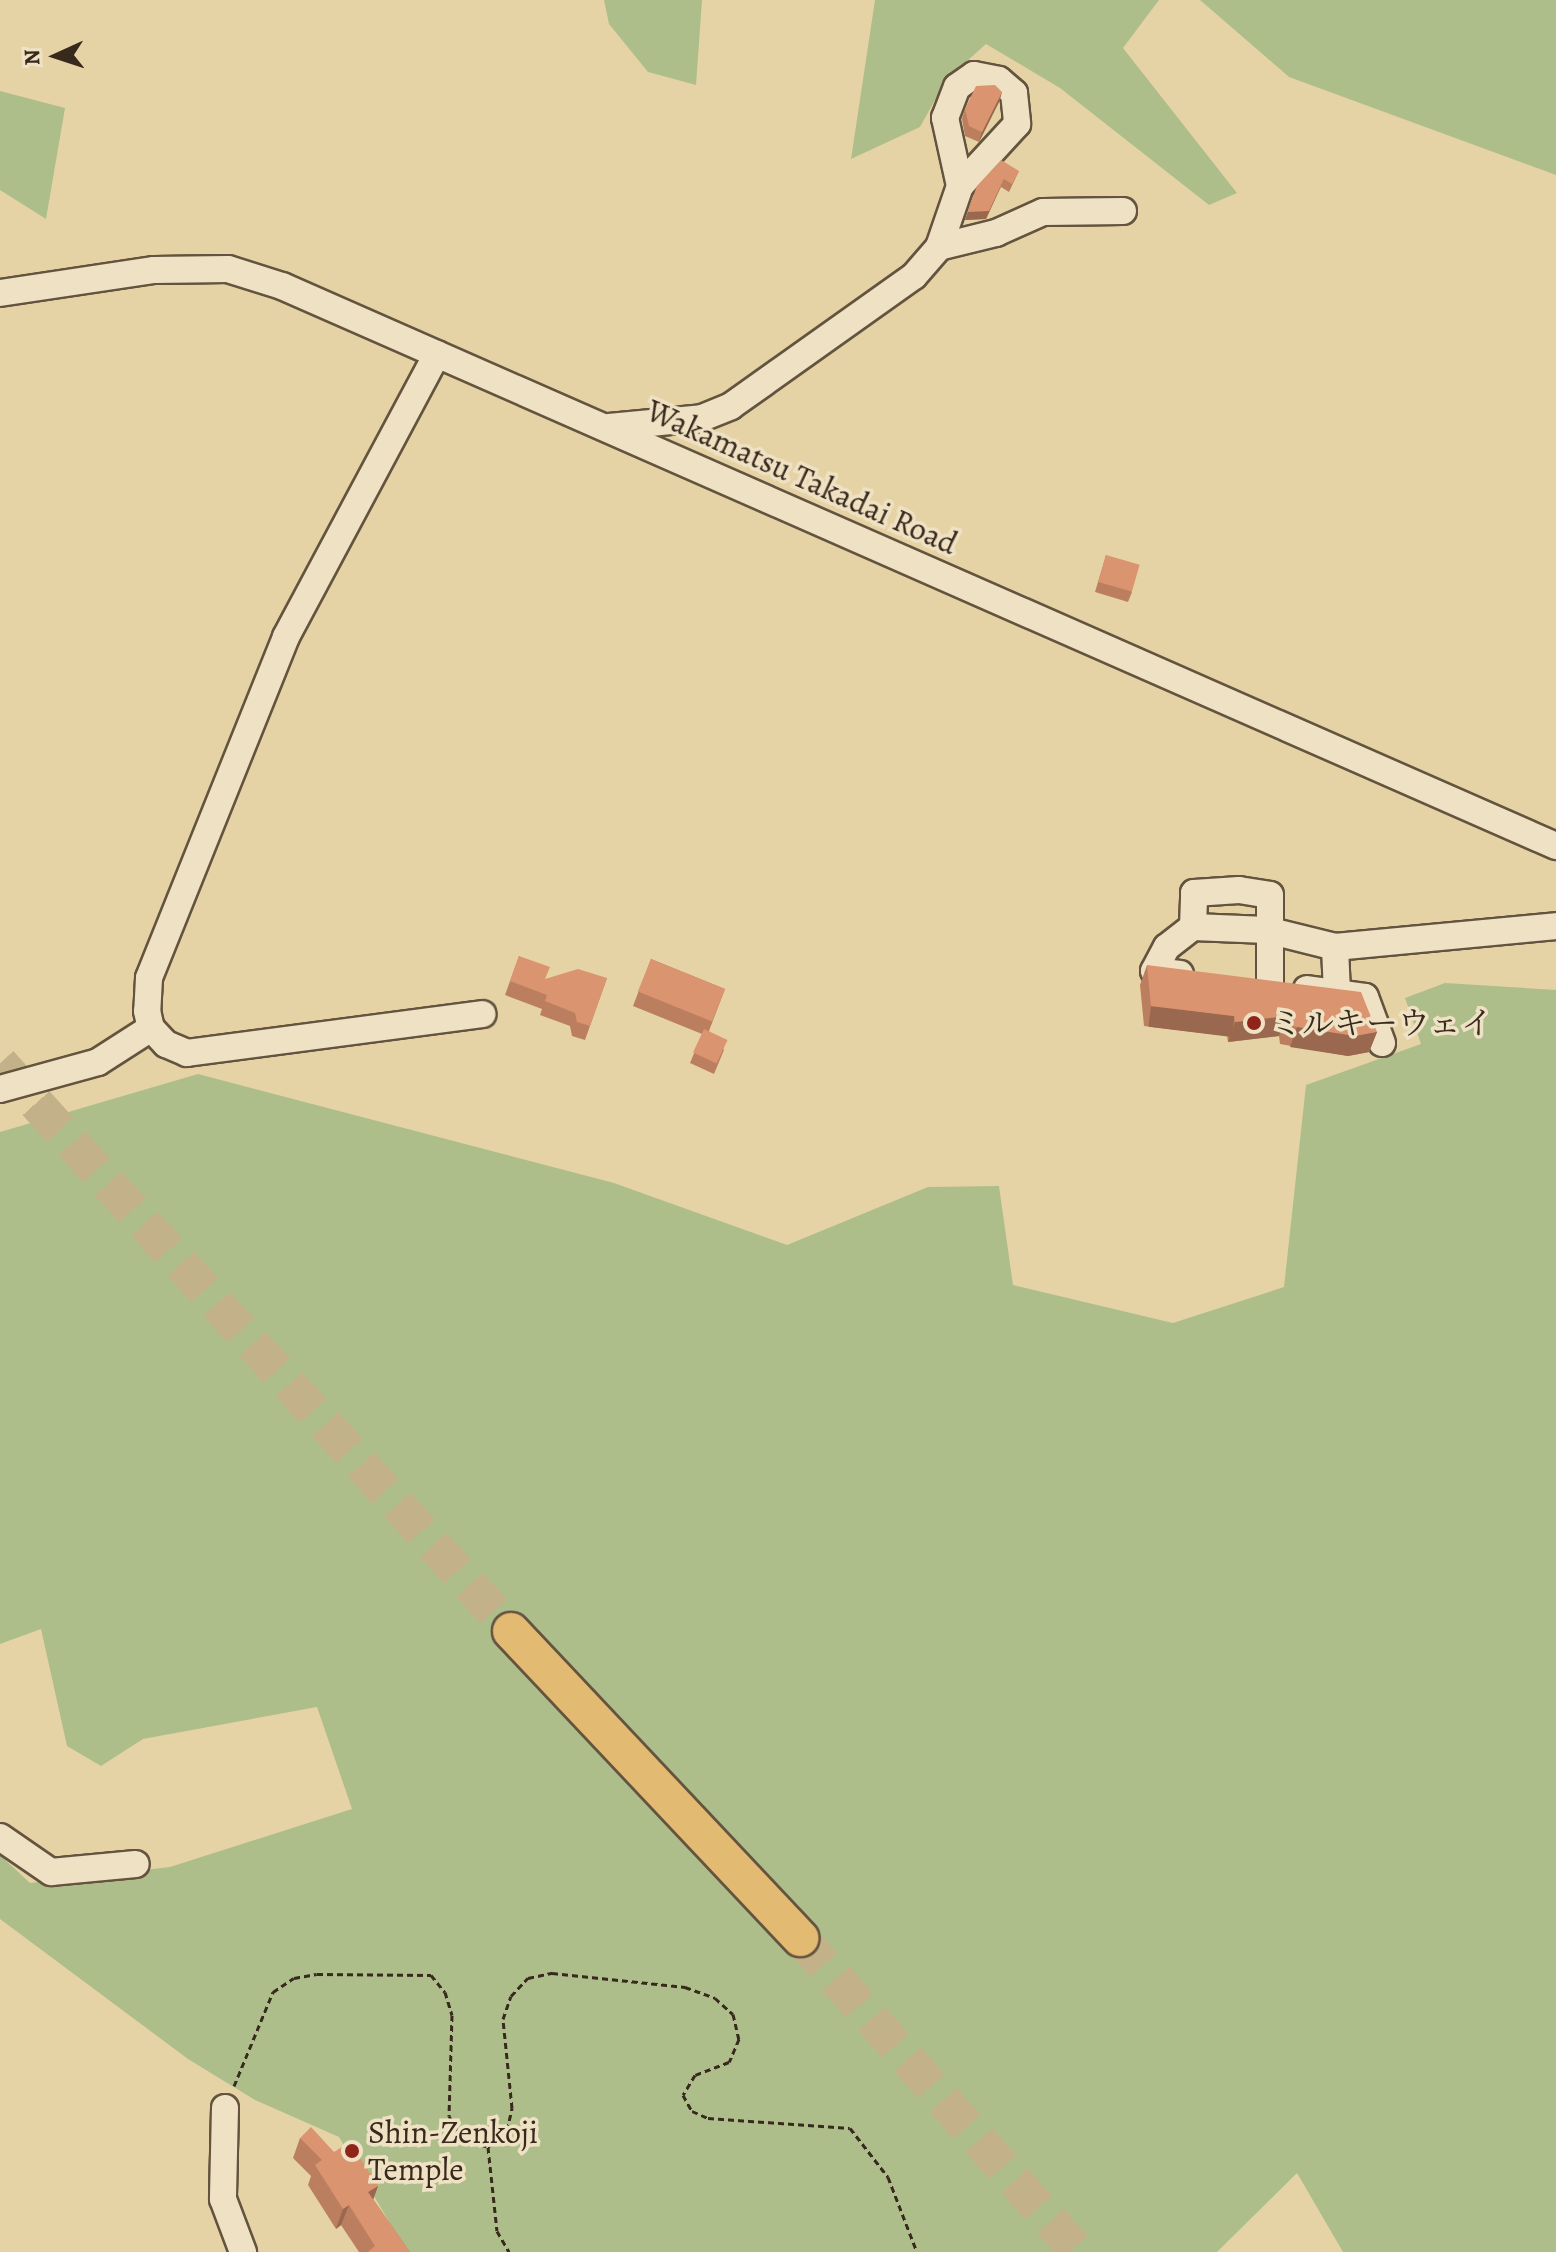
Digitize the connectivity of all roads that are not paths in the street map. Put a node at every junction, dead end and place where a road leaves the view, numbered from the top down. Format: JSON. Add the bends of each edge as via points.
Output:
{"nodes":[{"id":1,"x":960,"y":186,"type":"dead end"},
{"id":2,"x":1123,"y":211,"type":"dead end"},
{"id":3,"x":939,"y":247,"type":"junction"},
{"id":4,"x":0,"y":293,"type":"edge"},
{"id":5,"x":437,"y":354,"type":"junction"},
{"id":6,"x":606,"y":427,"type":"junction"},
{"id":7,"x":1556,"y":846,"type":"edge"},
{"id":8,"x":1556,"y":926,"type":"edge"},
{"id":9,"x":1193,"y":927,"type":"junction"},
{"id":10,"x":1267,"y":930,"type":"junction"},
{"id":11,"x":1335,"y":947,"type":"junction"},
{"id":12,"x":1212,"y":978,"type":"edge"},
{"id":13,"x":1241,"y":981,"type":"edge"},
{"id":14,"x":1270,"y":985,"type":"junction"},
{"id":15,"x":1337,"y":993,"type":"junction"},
{"id":16,"x":482,"y":1014,"type":"dead end"},
{"id":17,"x":151,"y":1028,"type":"junction"},
{"id":18,"x":1382,"y":1043,"type":"dead end"},
{"id":19,"x":0,"y":1089,"type":"edge"},
{"id":20,"x":511,"y":1631,"type":"tunnel mouth"},
{"id":21,"x":0,"y":1837,"type":"edge"},
{"id":22,"x":136,"y":1864,"type":"dead end"},
{"id":23,"x":800,"y":1938,"type":"tunnel mouth"},
{"id":24,"x":225,"y":2108,"type":"road end"},
{"id":25,"x":243,"y":2252,"type":"edge"}],
"edges":[{"from":1,"to":3,"type":"street"},
{"from":2,"to":3,"type":"street","via":[[1043,212],[996,233]]},
{"from":3,"to":6,"type":"street","via":[[914,276],[731,406],[702,418]]},
{"from":4,"to":5,"type":"street","name":"Wakamatsu Takadai Road","via":[[154,270],[228,269],[282,286]]},
{"from":5,"to":6,"type":"street","name":"Wakamatsu Takadai Road"},
{"from":5,"to":17,"type":"street","via":[[286,637],[149,978]]},
{"from":6,"to":7,"type":"street","name":"Wakamatsu Takadai Road"},
{"from":8,"to":11,"type":"street"},
{"from":9,"to":10,"type":"street"},
{"from":9,"to":10,"type":"street","via":[[1194,893],[1239,890],[1270,895]]},
{"from":9,"to":12,"type":"street","via":[[1167,947],[1154,971]]},
{"from":10,"to":11,"type":"street"},
{"from":10,"to":14,"type":"street"},
{"from":11,"to":15,"type":"street"},
{"from":13,"to":14,"type":"street"},
{"from":14,"to":15,"type":"street"},
{"from":15,"to":18,"type":"street","via":[[1365,997]]},
{"from":16,"to":17,"type":"street","via":[[187,1053],[166,1044]]},
{"from":17,"to":19,"type":"street","via":[[98,1062]]},
{"from":20,"to":23,"type":"highway"},
{"from":21,"to":22,"type":"street","via":[[51,1872]]},
{"from":24,"to":25,"type":"street","via":[[223,2199]]}]}
